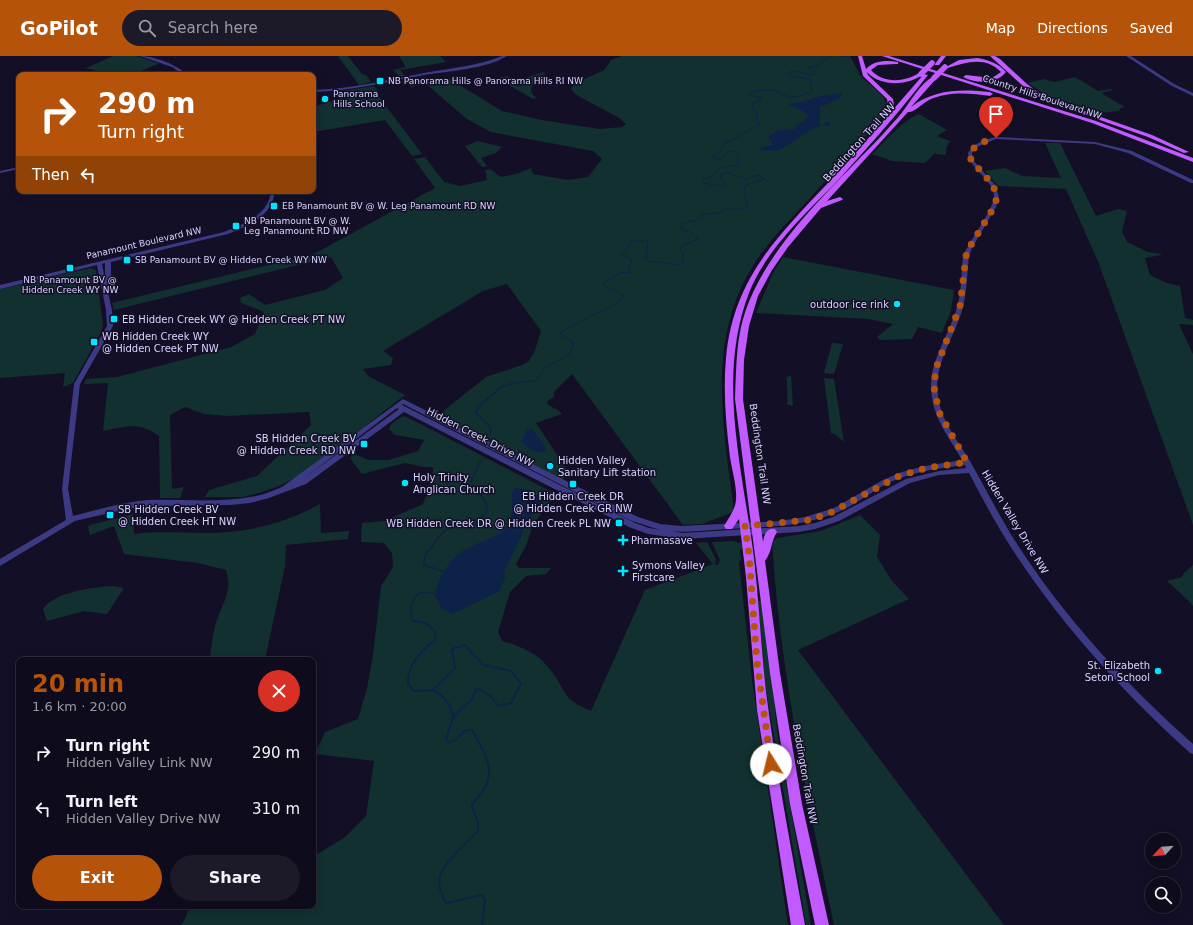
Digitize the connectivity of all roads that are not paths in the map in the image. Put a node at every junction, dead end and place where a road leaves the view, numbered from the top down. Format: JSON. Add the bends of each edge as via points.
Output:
{"nodes":[{"id":1,"x":142,"y":56,"type":"edge"},
{"id":2,"x":151,"y":56,"type":"edge"},
{"id":3,"x":505,"y":56,"type":"edge"},
{"id":4,"x":860,"y":56,"type":"edge"},
{"id":5,"x":884,"y":56,"type":"edge"},
{"id":6,"x":893,"y":56,"type":"edge"},
{"id":7,"x":938,"y":56,"type":"edge"},
{"id":8,"x":944,"y":56,"type":"edge"},
{"id":9,"x":953,"y":56,"type":"edge"},
{"id":10,"x":975,"y":56,"type":"edge"},
{"id":11,"x":992,"y":56,"type":"edge"},
{"id":12,"x":1128,"y":56,"type":"edge"},
{"id":13,"x":946,"y":67,"type":"junction"},
{"id":14,"x":935,"y":70,"type":"junction"},
{"id":15,"x":1011,"y":71,"type":"junction"},
{"id":16,"x":182,"y":72,"type":"edge"},
{"id":17,"x":188,"y":72,"type":"edge"},
{"id":18,"x":864,"y":72,"type":"junction"},
{"id":19,"x":924,"y":75,"type":"junction"},
{"id":20,"x":972,"y":84,"type":"junction"},
{"id":21,"x":902,"y":86,"type":"dead end"},
{"id":22,"x":911,"y":88,"type":"junction"},
{"id":23,"x":924,"y":89,"type":"junction"},
{"id":24,"x":316,"y":91,"type":"edge"},
{"id":25,"x":1193,"y":95,"type":"edge"},
{"id":26,"x":1071,"y":115,"type":"junction"},
{"id":27,"x":897,"y":122,"type":"junction"},
{"id":28,"x":884,"y":125,"type":"junction"},
{"id":29,"x":1190,"y":153,"type":"edge"},
{"id":30,"x":1193,"y":160,"type":"edge"},
{"id":31,"x":16,"y":169,"type":"edge"},
{"id":32,"x":0,"y":172,"type":"edge"},
{"id":33,"x":1193,"y":182,"type":"edge"},
{"id":34,"x":273,"y":194,"type":"edge"},
{"id":35,"x":840,"y":199,"type":"dead end"},
{"id":36,"x":816,"y":210,"type":"junction"},
{"id":37,"x":108,"y":261,"type":"junction"},
{"id":38,"x":99,"y":263,"type":"junction"},
{"id":39,"x":0,"y":287,"type":"edge"},
{"id":40,"x":105,"y":287,"type":"junction"},
{"id":41,"x":967,"y":462,"type":"junction"},
{"id":42,"x":971,"y":470,"type":"junction"},
{"id":43,"x":741,"y":500,"type":"junction"},
{"id":44,"x":73,"y":521,"type":"junction"},
{"id":45,"x":729,"y":526,"type":"junction"},
{"id":46,"x":649,"y":528,"type":"junction"},
{"id":47,"x":756,"y":528,"type":"junction"},
{"id":48,"x":745,"y":529,"type":"junction"},
{"id":49,"x":772,"y":532,"type":"junction"},
{"id":50,"x":760,"y":560,"type":"junction"},
{"id":51,"x":0,"y":563,"type":"edge"},
{"id":52,"x":1193,"y":750,"type":"edge"},
{"id":53,"x":798,"y":925,"type":"edge"},
{"id":54,"x":822,"y":925,"type":"edge"}],
"edges":[{"from":1,"to":16,"type":"street","via":[[173,66]]},
{"from":2,"to":17,"type":"street","via":[[176,64]]},
{"from":3,"to":24,"type":"street","via":[[482,64],[340,90]]},
{"from":4,"to":18,"type":"main road"},
{"from":5,"to":20,"type":"main road","name":"Country Hills Boulevard NW"},
{"from":6,"to":14,"type":"main road","name":"Country Hills Boulevard NW"},
{"from":7,"to":14,"type":"main road"},
{"from":8,"to":14,"type":"main road","name":"Beddington Trail NW"},
{"from":9,"to":13,"type":"main road","name":"Beddington Trail NW"},
{"from":10,"to":15,"type":"main road","via":[[997,62]]},
{"from":11,"to":15,"type":"main road"},
{"from":12,"to":25,"type":"street"},
{"from":13,"to":14,"type":"main road","name":"Beddington Trail NW","bridge":true},
{"from":13,"to":14,"type":"main road","via":[[958,62],[977,60],[998,66],[1004,72],[999,77],[985,80]]},
{"from":14,"to":19,"type":"main road","name":"Beddington Trail NW"},
{"from":14,"to":23,"type":"main road","name":"Beddington Trail NW"},
{"from":14,"to":29,"type":"main road","name":"Country Hills Boulevard NW","via":[[1102,121]]},
{"from":15,"to":29,"type":"main road","via":[[1027,87],[1048,99]]},
{"from":18,"to":21,"type":"main road","via":[[876,79]]},
{"from":18,"to":28,"type":"main road","via":[[890,99],[891,105]]},
{"from":19,"to":20,"type":"main road","via":[[909,80],[893,81],[875,77],[868,70],[876,64],[898,63]]},
{"from":19,"to":22,"type":"main road","name":"Beddington Trail NW"},
{"from":20,"to":26,"type":"main road","name":"Country Hills Boulevard NW"},
{"from":22,"to":23,"type":"main road"},
{"from":22,"to":28,"type":"main road","name":"Beddington Trail NW"},
{"from":23,"to":27,"type":"main road","name":"Beddington Trail NW"},
{"from":26,"to":27,"type":"main road","via":[[996,95],[957,92],[924,99]]},
{"from":26,"to":30,"type":"main road","name":"Country Hills Boulevard NW"},
{"from":27,"to":36,"type":"main road","name":"Beddington Trail NW"},
{"from":28,"to":43,"type":"main road","name":"Beddington Trail NW","via":[[771,249],[755,274],[742,304],[731,351],[729,385]]},
{"from":31,"to":32,"type":"street"},
{"from":33,"to":41,"type":"street","name":"Hidden Valley Drive NW","via":[[1130,152],[1095,143],[1005,138],[989,140],[974,147],[970,153],[971,160],[990,180],[997,197],[966,256],[960,306],[936,368],[934,387],[939,412]]},
{"from":34,"to":37,"type":"street","name":"Panamount Boulevard NW","via":[[268,208],[260,216],[226,233]]},
{"from":35,"to":36,"type":"main road"},
{"from":36,"to":47,"type":"main road","name":"Beddington Trail NW","via":[[789,239],[770,265],[751,303],[744,331],[740,357],[739,399]]},
{"from":37,"to":38,"type":"street","name":"Panamount Boulevard NW"},
{"from":37,"to":40,"type":"street","via":[[108,279]]},
{"from":38,"to":39,"type":"street","name":"Panamount Boulevard NW"},
{"from":38,"to":40,"type":"street","via":[[101,280]]},
{"from":40,"to":44,"type":"street","via":[[110,326],[82,374],[77,388],[65,489]]},
{"from":41,"to":42,"type":"street","name":"Hidden Valley Drive NW"},
{"from":41,"to":47,"type":"street","via":[[927,468],[899,476],[837,510],[809,520]]},
{"from":42,"to":49,"type":"street","via":[[940,473],[908,481],[836,519],[804,528]]},
{"from":42,"to":52,"type":"street","name":"Hidden Valley Drive NW","via":[[1023,560],[1046,593],[1111,669]]},
{"from":43,"to":45,"type":"main road","via":[[735,518]]},
{"from":43,"to":48,"type":"main road","name":"Beddington Trail NW"},
{"from":44,"to":46,"type":"street","name":"Hidden Creek Drive NW","via":[[127,506],[166,502],[230,502],[261,497],[285,489],[304,482],[402,405],[632,525]]},
{"from":44,"to":51,"type":"street"},
{"from":45,"to":46,"type":"street","name":"Hidden Creek Drive NW"},
{"from":45,"to":48,"type":"street","name":"Hidden Creek Drive NW"},
{"from":46,"to":48,"type":"street","name":"Hidden Creek Drive NW","via":[[683,536]]},
{"from":47,"to":48,"type":"street","name":"Hidden Creek Drive NW"},
{"from":47,"to":49,"type":"street"},
{"from":47,"to":50,"type":"main road","name":"Beddington Trail NW"},
{"from":48,"to":53,"type":"main road","name":"Beddington Trail NW","via":[[763,710]]},
{"from":49,"to":50,"type":"main road","via":[[768,537],[766,552]]},
{"from":50,"to":54,"type":"main road","name":"Beddington Trail NW","via":[[796,804]]}]}
